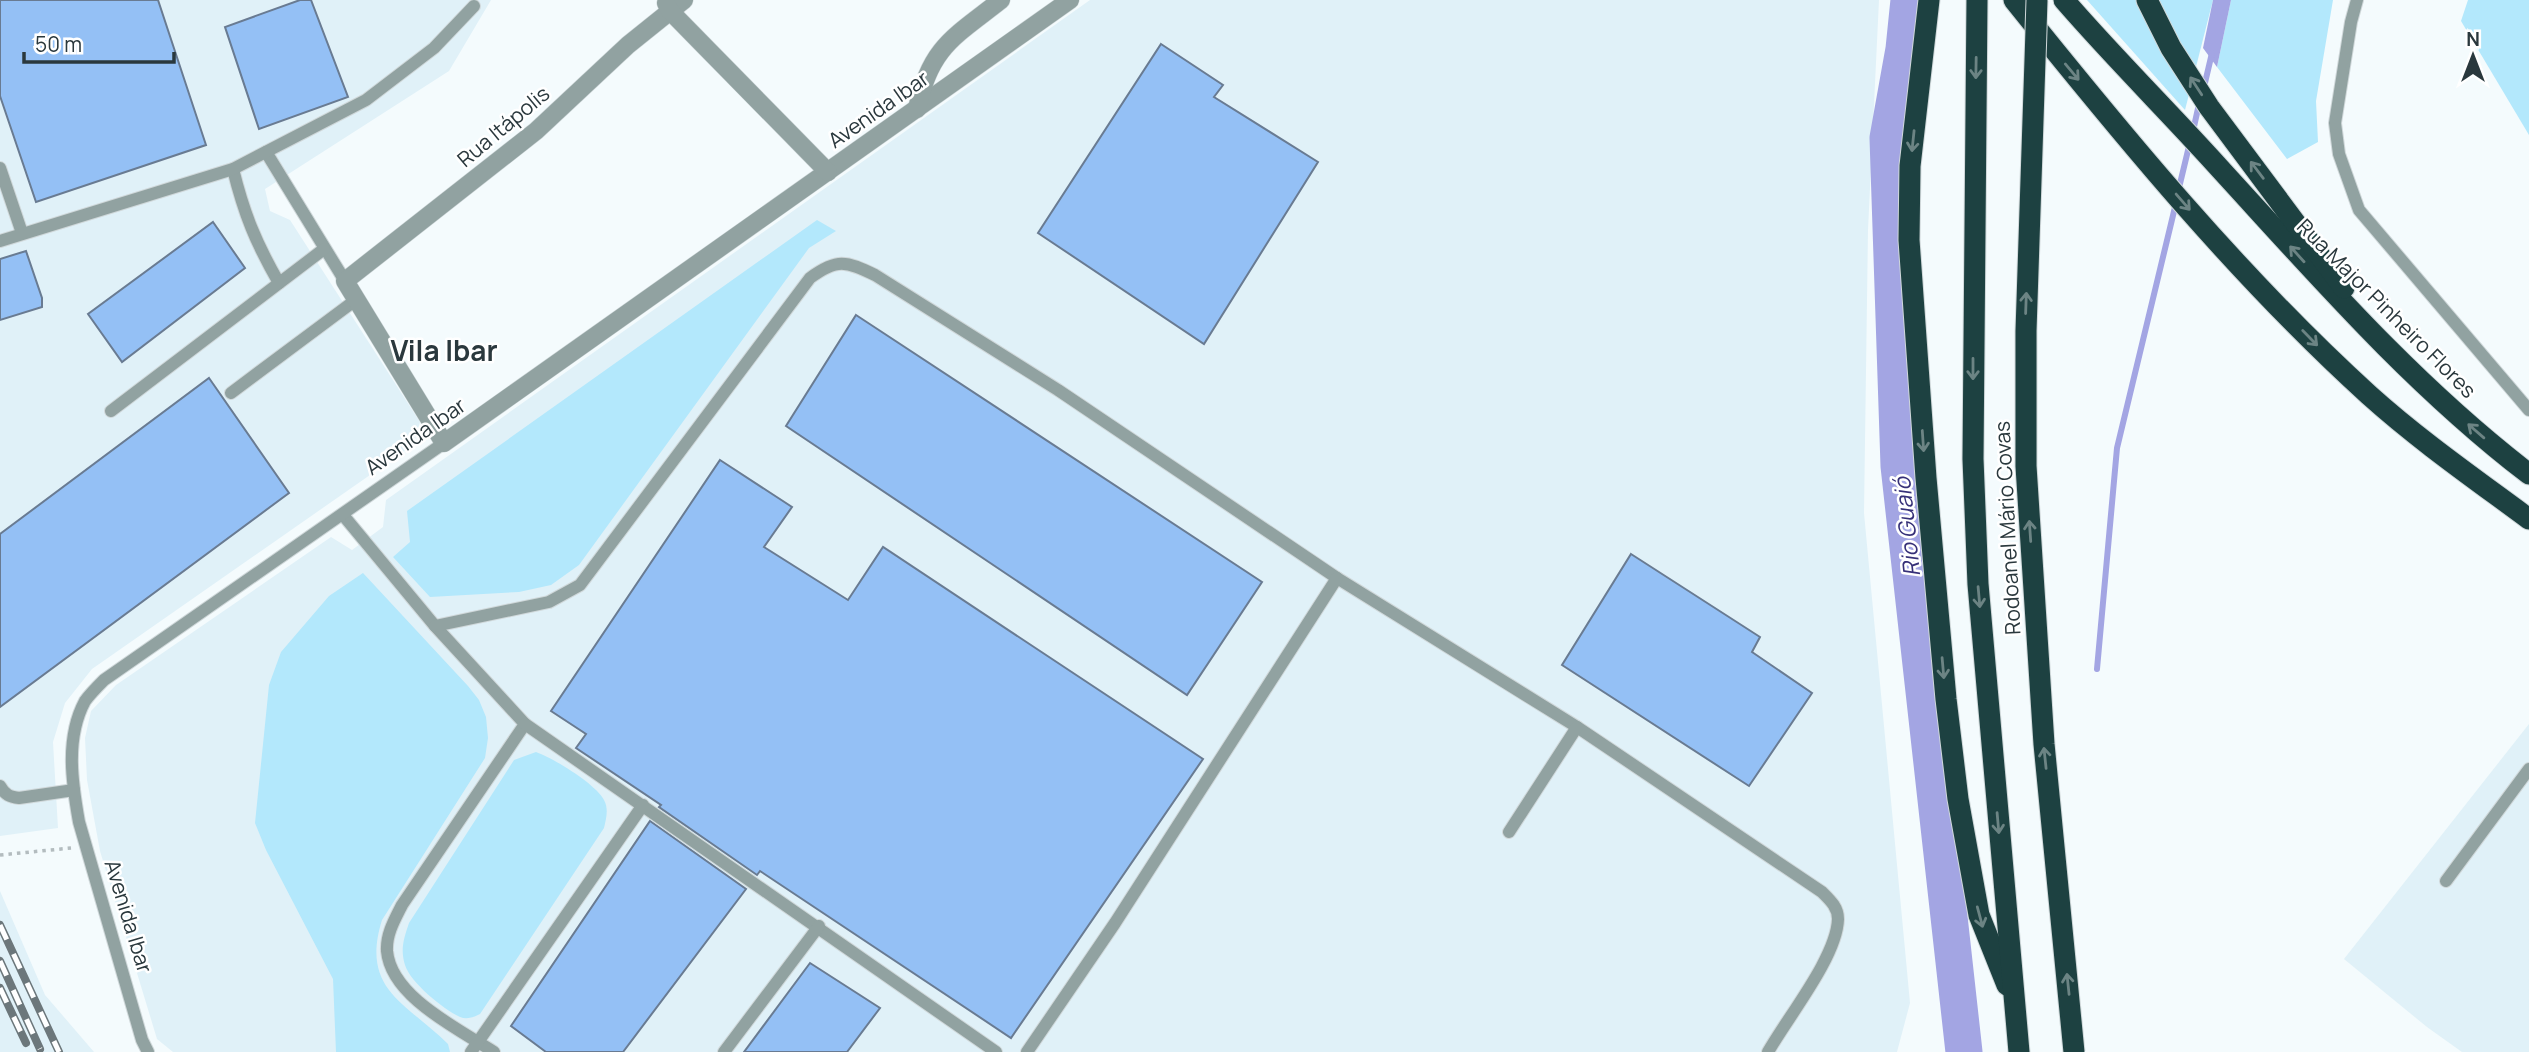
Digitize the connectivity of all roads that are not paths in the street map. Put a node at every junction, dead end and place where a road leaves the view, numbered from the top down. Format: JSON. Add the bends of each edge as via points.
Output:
{"nodes":[{"id":1,"x":1001,"y":0,"type":"edge"},
{"id":2,"x":1070,"y":0,"type":"edge"},
{"id":3,"x":1929,"y":0,"type":"edge"},
{"id":4,"x":1978,"y":0,"type":"edge"},
{"id":5,"x":2014,"y":0,"type":"edge"},
{"id":6,"x":2037,"y":0,"type":"edge"},
{"id":7,"x":2064,"y":0,"type":"edge"},
{"id":8,"x":2147,"y":0,"type":"edge"},
{"id":9,"x":2357,"y":0,"type":"edge"},
{"id":10,"x":673,"y":4,"type":"edge"},
{"id":11,"x":474,"y":6,"type":"dead end"},
{"id":12,"x":917,"y":109,"type":"junction"},
{"id":13,"x":266,"y":152,"type":"junction"},
{"id":14,"x":0,"y":168,"type":"edge"},
{"id":15,"x":233,"y":169,"type":"junction"},
{"id":16,"x":828,"y":172,"type":"junction"},
{"id":17,"x":22,"y":233,"type":"junction"},
{"id":18,"x":0,"y":241,"type":"edge"},
{"id":19,"x":324,"y":248,"type":"junction"},
{"id":20,"x":345,"y":281,"type":"junction"},
{"id":21,"x":279,"y":283,"type":"junction"},
{"id":22,"x":357,"y":299,"type":"junction"},
{"id":23,"x":2383,"y":344,"type":"junction"},
{"id":24,"x":231,"y":393,"type":"dead end"},
{"id":25,"x":2529,"y":410,"type":"edge"},
{"id":26,"x":111,"y":411,"type":"dead end"},
{"id":27,"x":444,"y":443,"type":"junction"},
{"id":28,"x":2529,"y":474,"type":"edge"},
{"id":29,"x":343,"y":515,"type":"junction"},
{"id":30,"x":2529,"y":519,"type":"edge"},
{"id":31,"x":1337,"y":578,"type":"junction"},
{"id":32,"x":435,"y":626,"type":"junction"},
{"id":33,"x":525,"y":724,"type":"junction"},
{"id":34,"x":1577,"y":727,"type":"junction"},
{"id":35,"x":2529,"y":769,"type":"edge"},
{"id":36,"x":0,"y":786,"type":"edge"},
{"id":37,"x":74,"y":790,"type":"junction"},
{"id":38,"x":643,"y":805,"type":"junction"},
{"id":39,"x":1509,"y":832,"type":"dead end"},
{"id":40,"x":2446,"y":881,"type":"dead end"},
{"id":41,"x":819,"y":926,"type":"junction"},
{"id":42,"x":2014,"y":1001,"type":"junction"},
{"id":43,"x":475,"y":1047,"type":"edge"},
{"id":44,"x":149,"y":1052,"type":"edge"},
{"id":45,"x":494,"y":1052,"type":"edge"},
{"id":46,"x":724,"y":1052,"type":"edge"},
{"id":47,"x":996,"y":1052,"type":"edge"},
{"id":48,"x":1027,"y":1052,"type":"edge"},
{"id":49,"x":1768,"y":1052,"type":"edge"},
{"id":50,"x":2019,"y":1052,"type":"edge"},
{"id":51,"x":2074,"y":1052,"type":"edge"}],
"edges":[{"from":1,"to":12,"type":"street","via":[[944,46],[932,62]]},
{"from":2,"to":12,"type":"street","name":"Avenida Ibar"},
{"from":3,"to":42,"type":"highway","one_way":true,"via":[[1910,166],[1909,240],[1926,478],[1946,699],[1964,835],[1979,915]]},
{"from":4,"to":42,"type":"highway","name":"Rodoanel Mário Covas","one_way":true,"via":[[1973,459],[1978,584]]},
{"from":5,"to":30,"type":"highway","one_way":true,"via":[[2212,236],[2315,343],[2370,396]]},
{"from":51,"to":6,"type":"highway","name":"Rodoanel Mário Covas","one_way":true,"bridge":true,"via":[[2044,744],[2026,466]]},
{"from":23,"to":7,"type":"highway","name":"Rua Major Pinheiro Flores","one_way":true},
{"from":23,"to":8,"type":"highway","one_way":true,"via":[[2235,142],[2171,48]]},
{"from":9,"to":25,"type":"lane","via":[[2335,123],[2339,154],[2359,210]]},
{"from":10,"to":16,"type":"street"},
{"from":10,"to":20,"type":"street","name":"Rua Itápolis","via":[[536,131]]},
{"from":11,"to":13,"type":"lane","via":[[434,48],[366,100]]},
{"from":12,"to":16,"type":"street","name":"Avenida Ibar"},
{"from":13,"to":15,"type":"lane"},
{"from":13,"to":19,"type":"lane"},
{"from":14,"to":17,"type":"lane"},
{"from":15,"to":17,"type":"lane"},
{"from":15,"to":21,"type":"lane","via":[[257,245]]},
{"from":16,"to":27,"type":"street","name":"Avenida Ibar"},
{"from":17,"to":18,"type":"lane"},
{"from":19,"to":20,"type":"lane"},
{"from":19,"to":21,"type":"lane"},
{"from":20,"to":22,"type":"street"},
{"from":21,"to":26,"type":"lane"},
{"from":22,"to":24,"type":"lane"},
{"from":22,"to":27,"type":"street"},
{"from":28,"to":23,"type":"highway","name":"Rua Major Pinheiro Flores","one_way":true,"via":[[2419,381]]},
{"from":27,"to":29,"type":"lane","name":"Avenida Ibar"},
{"from":29,"to":32,"type":"lane"},
{"from":29,"to":37,"type":"lane","name":"Avenida Ibar","via":[[104,680],[86,699],[76,721]]},
{"from":31,"to":32,"type":"lane","via":[[1058,390],[875,275],[841,262],[810,278],[580,585],[549,602]]},
{"from":31,"to":34,"type":"lane"},
{"from":31,"to":48,"type":"lane"},
{"from":32,"to":33,"type":"lane"},
{"from":33,"to":38,"type":"lane"},
{"from":33,"to":43,"type":"lane","via":[[402,905],[391,927],[387,951],[402,986]]},
{"from":34,"to":39,"type":"lane"},
{"from":34,"to":49,"type":"lane","via":[[1833,902],[1838,920],[1826,958]]},
{"from":35,"to":40,"type":"lane"},
{"from":36,"to":37,"type":"lane","via":[[10,797],[19,798]]},
{"from":37,"to":44,"type":"lane","name":"Avenida Ibar","via":[[84,846]]},
{"from":38,"to":41,"type":"lane"},
{"from":38,"to":43,"type":"lane"},
{"from":41,"to":46,"type":"lane"},
{"from":41,"to":47,"type":"lane"},
{"from":42,"to":50,"type":"highway","name":"Rodoanel Mário Covas"},
{"from":43,"to":45,"type":"lane"}]}
